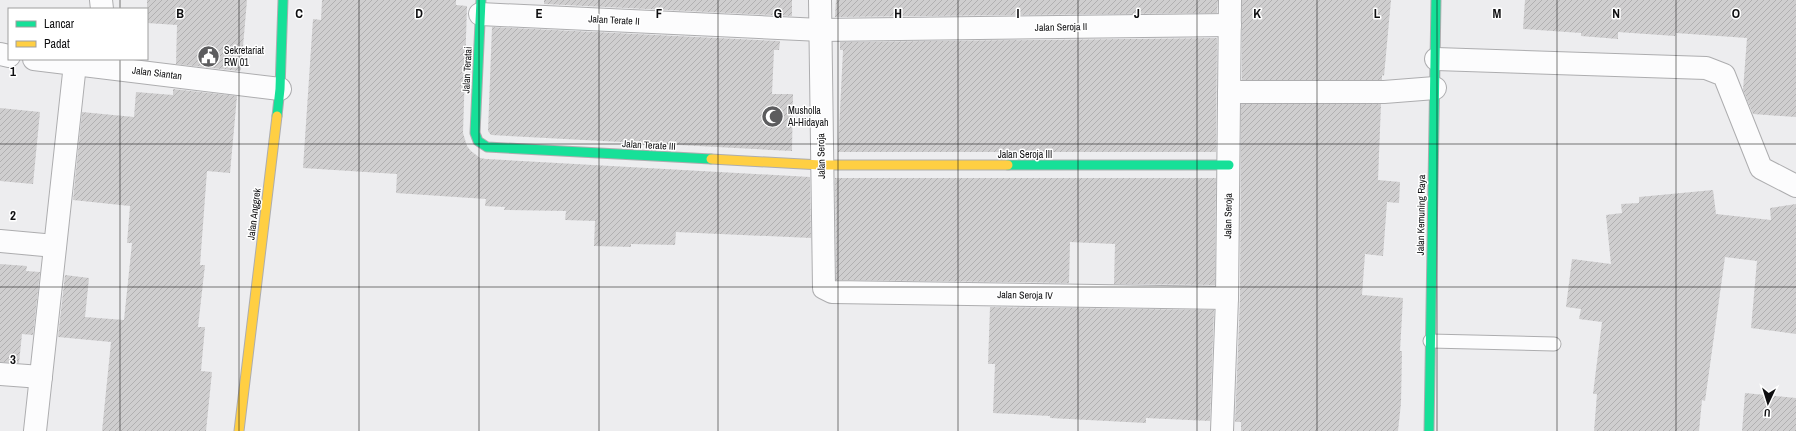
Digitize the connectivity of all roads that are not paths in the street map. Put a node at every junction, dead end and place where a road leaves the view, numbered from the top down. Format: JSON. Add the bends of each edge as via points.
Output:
{"nodes":[{"id":1,"x":282,"y":0,"type":"edge"},
{"id":2,"x":820,"y":0,"type":"edge"},
{"id":3,"x":1230,"y":0,"type":"edge"},
{"id":4,"x":1436,"y":0,"type":"edge"},
{"id":5,"x":480,"y":7,"type":"edge"},
{"id":6,"x":1230,"y":25,"type":"junction"},
{"id":7,"x":821,"y":30,"type":"junction"},
{"id":8,"x":1436,"y":59,"type":"junction"},
{"id":9,"x":42,"y":60,"type":"edge"},
{"id":10,"x":103,"y":63,"type":"edge"},
{"id":11,"x":75,"y":64,"type":"junction"},
{"id":12,"x":1435,"y":88,"type":"junction"},
{"id":13,"x":280,"y":89,"type":"junction"},
{"id":14,"x":1229,"y":92,"type":"junction"},
{"id":15,"x":478,"y":141,"type":"joint"},
{"id":16,"x":821,"y":165,"type":"junction"},
{"id":17,"x":1229,"y":165,"type":"junction"},
{"id":18,"x":1796,"y":186,"type":"edge"},
{"id":19,"x":0,"y":240,"type":"edge"},
{"id":20,"x":55,"y":246,"type":"junction"},
{"id":21,"x":824,"y":288,"type":"joint"},
{"id":22,"x":1227,"y":298,"type":"junction"},
{"id":23,"x":1430,"y":341,"type":"junction"},
{"id":24,"x":1554,"y":344,"type":"dead end"},
{"id":25,"x":0,"y":374,"type":"edge"},
{"id":26,"x":41,"y":377,"type":"junction"},
{"id":27,"x":35,"y":431,"type":"edge"},
{"id":28,"x":239,"y":431,"type":"edge"},
{"id":29,"x":1222,"y":431,"type":"edge"},
{"id":30,"x":1429,"y":431,"type":"edge"}],
"edges":[{"from":1,"to":13,"type":"street","name":"Jalan Anggrek"},
{"from":2,"to":7,"type":"street","name":"Jalan Seroja"},
{"from":3,"to":6,"type":"street","name":"Jalan Seroja"},
{"from":4,"to":8,"type":"street","name":"Jalan Kemuning Raya"},
{"from":5,"to":7,"type":"street","name":"Jalan Terate II"},
{"from":5,"to":15,"type":"street","name":"Jalan Teratai","via":[[475,134]]},
{"from":6,"to":7,"type":"street","name":"Jalan Seroja II"},
{"from":6,"to":14,"type":"street","name":"Jalan Seroja"},
{"from":7,"to":16,"type":"street","name":"Jalan Seroja"},
{"from":8,"to":12,"type":"street","name":"Jalan Kemuning Raya"},
{"from":8,"to":18,"type":"street","via":[[1706,68],[1724,75],[1761,168]]},
{"from":9,"to":11,"type":"street","name":"Jalan Siantan"},
{"from":10,"to":11,"type":"street","name":"Jalan Siantan"},
{"from":10,"to":13,"type":"street","name":"Jalan Siantan"},
{"from":11,"to":20,"type":"street"},
{"from":12,"to":14,"type":"street","via":[[1384,92]]},
{"from":12,"to":23,"type":"street","name":"Jalan Kemuning Raya"},
{"from":13,"to":28,"type":"street","name":"Jalan Anggrek"},
{"from":14,"to":17,"type":"street","name":"Jalan Seroja"},
{"from":15,"to":16,"type":"street","name":"Jalan Terate III","via":[[487,147]]},
{"from":16,"to":17,"type":"street","name":"Jalan Seroja III"},
{"from":16,"to":21,"type":"street","name":"Jalan Seroja"},
{"from":17,"to":22,"type":"street","name":"Jalan Seroja"},
{"from":19,"to":20,"type":"street"},
{"from":20,"to":26,"type":"street"},
{"from":21,"to":22,"type":"street","name":"Jalan Seroja IV","via":[[832,292]]},
{"from":22,"to":29,"type":"street","name":"Jalan Seroja"},
{"from":23,"to":24,"type":"lane"},
{"from":23,"to":30,"type":"street","name":"Jalan Kemuning Raya"},
{"from":25,"to":26,"type":"street"},
{"from":26,"to":27,"type":"street"}]}
